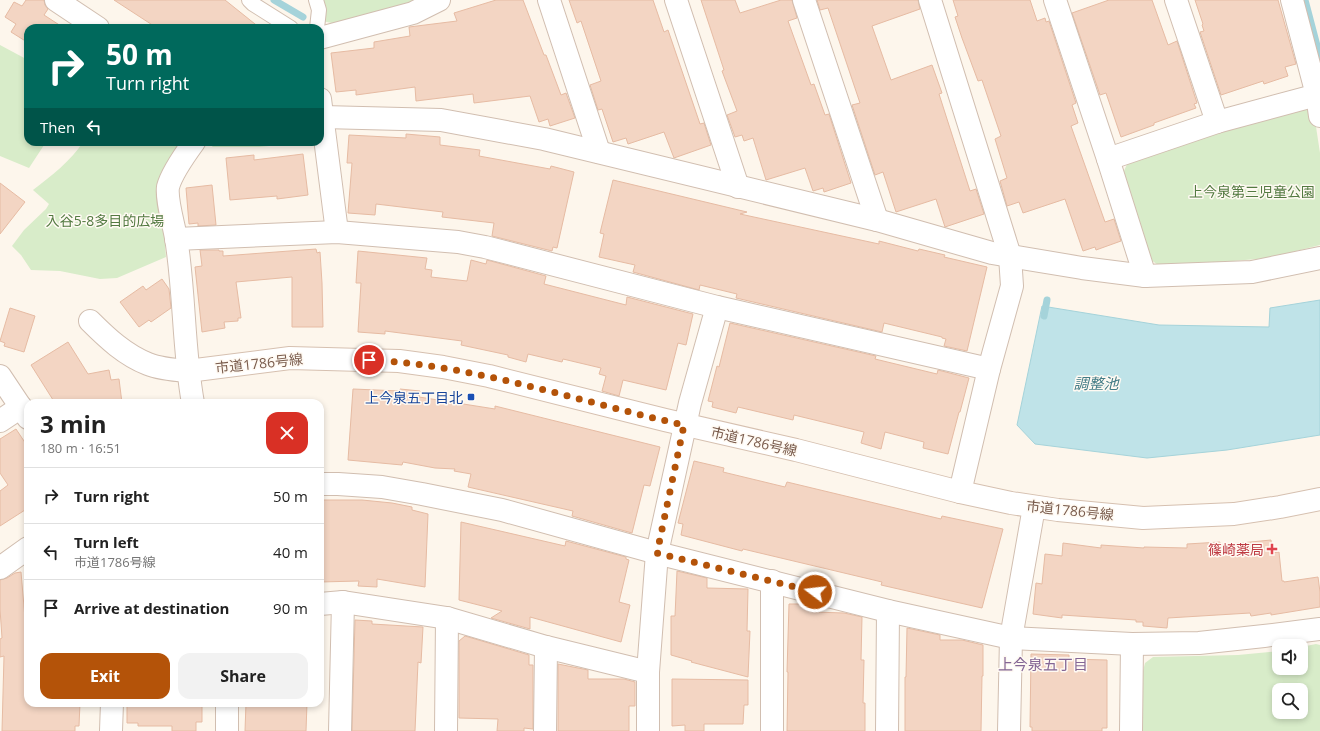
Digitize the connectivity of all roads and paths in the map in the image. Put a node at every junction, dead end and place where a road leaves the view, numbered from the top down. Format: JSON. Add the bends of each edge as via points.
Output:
{"nodes":[{"id":1,"x":56,"y":0,"type":"edge"},
{"id":2,"x":249,"y":0,"type":"edge"},
{"id":3,"x":316,"y":0,"type":"edge"},
{"id":4,"x":439,"y":0,"type":"edge"},
{"id":5,"x":549,"y":0,"type":"edge"},
{"id":6,"x":676,"y":0,"type":"edge"},
{"id":7,"x":804,"y":0,"type":"edge"},
{"id":8,"x":930,"y":0,"type":"edge"},
{"id":9,"x":1055,"y":0,"type":"edge"},
{"id":10,"x":1176,"y":0,"type":"edge"},
{"id":11,"x":1292,"y":0,"type":"edge"},
{"id":12,"x":92,"y":24,"type":"edge"},
{"id":13,"x":285,"y":24,"type":"edge"},
{"id":14,"x":317,"y":24,"type":"edge"},
{"id":15,"x":324,"y":37,"type":"edge"},
{"id":16,"x":1318,"y":106,"type":"edge"},
{"id":17,"x":324,"y":108,"type":"edge"},
{"id":18,"x":1217,"y":122,"type":"junction"},
{"id":19,"x":324,"y":125,"type":"edge"},
{"id":20,"x":191,"y":146,"type":"edge"},
{"id":21,"x":599,"y":152,"type":"junction"},
{"id":22,"x":1108,"y":159,"type":"junction"},
{"id":23,"x":738,"y":187,"type":"junction"},
{"id":24,"x":877,"y":220,"type":"junction"},
{"id":25,"x":337,"y":232,"type":"junction"},
{"id":26,"x":176,"y":239,"type":"junction"},
{"id":27,"x":1010,"y":256,"type":"junction"},
{"id":28,"x":1320,"y":258,"type":"edge"},
{"id":29,"x":1145,"y":276,"type":"junction"},
{"id":30,"x":717,"y":307,"type":"junction"},
{"id":31,"x":90,"y":321,"type":"dead end"},
{"id":32,"x":989,"y":369,"type":"junction"},
{"id":33,"x":188,"y":371,"type":"junction"},
{"id":34,"x":0,"y":376,"type":"edge"},
{"id":35,"x":192,"y":399,"type":"edge"},
{"id":36,"x":24,"y":411,"type":"edge"},
{"id":37,"x":24,"y":412,"type":"edge"},
{"id":38,"x":0,"y":421,"type":"edge"},
{"id":39,"x":684,"y":425,"type":"junction"},
{"id":40,"x":324,"y":484,"type":"edge"},
{"id":41,"x":960,"y":492,"type":"junction"},
{"id":42,"x":1320,"y":499,"type":"edge"},
{"id":43,"x":1034,"y":507,"type":"junction"},
{"id":44,"x":24,"y":551,"type":"edge"},
{"id":45,"x":657,"y":553,"type":"junction"},
{"id":46,"x":0,"y":568,"type":"edge"},
{"id":47,"x":772,"y":581,"type":"junction"},
{"id":48,"x":343,"y":602,"type":"junction"},
{"id":49,"x":324,"y":604,"type":"edge"},
{"id":50,"x":888,"y":611,"type":"junction"},
{"id":51,"x":447,"y":618,"type":"junction"},
{"id":52,"x":1320,"y":629,"type":"edge"},
{"id":53,"x":1011,"y":638,"type":"junction"},
{"id":54,"x":1132,"y":644,"type":"junction"},
{"id":55,"x":546,"y":647,"type":"junction"},
{"id":56,"x":648,"y":672,"type":"junction"},
{"id":57,"x":112,"y":707,"type":"edge"},
{"id":58,"x":227,"y":707,"type":"edge"},
{"id":59,"x":111,"y":731,"type":"edge"},
{"id":60,"x":227,"y":731,"type":"edge"},
{"id":61,"x":340,"y":731,"type":"edge"},
{"id":62,"x":446,"y":731,"type":"edge"},
{"id":63,"x":545,"y":731,"type":"edge"},
{"id":64,"x":648,"y":731,"type":"edge"},
{"id":65,"x":772,"y":731,"type":"edge"},
{"id":66,"x":887,"y":731,"type":"edge"},
{"id":67,"x":1009,"y":731,"type":"edge"},
{"id":68,"x":1131,"y":731,"type":"edge"}],
"edges":[{"from":1,"to":12,"type":"street"},
{"from":2,"to":13,"type":"lane"},
{"from":3,"to":14,"type":"lane","via":[[319,10]]},
{"from":4,"to":15,"type":"street","via":[[413,13]]},
{"from":5,"to":21,"type":"street"},
{"from":6,"to":23,"type":"street"},
{"from":7,"to":24,"type":"street"},
{"from":8,"to":27,"type":"street"},
{"from":9,"to":22,"type":"street"},
{"from":10,"to":18,"type":"street"},
{"from":11,"to":16,"type":"street"},
{"from":16,"to":18,"type":"street"},
{"from":17,"to":21,"type":"street","via":[[441,120]]},
{"from":18,"to":22,"type":"street"},
{"from":19,"to":25,"type":"street"},
{"from":20,"to":26,"type":"street","via":[[168,187]]},
{"from":21,"to":23,"type":"street"},
{"from":22,"to":29,"type":"street"},
{"from":23,"to":24,"type":"street"},
{"from":24,"to":27,"type":"street"},
{"from":25,"to":26,"type":"street"},
{"from":25,"to":30,"type":"street","via":[[458,242],[485,247]]},
{"from":26,"to":33,"type":"street"},
{"from":27,"to":29,"type":"street"},
{"from":27,"to":32,"type":"street","via":[[1012,286]]},
{"from":28,"to":29,"type":"street","via":[[1252,272]]},
{"from":30,"to":32,"type":"street"},
{"from":30,"to":39,"type":"street"},
{"from":31,"to":33,"type":"street","name":"市道1786号線","via":[[109,340],[148,364]]},
{"from":32,"to":41,"type":"street"},
{"from":33,"to":35,"type":"street"},
{"from":33,"to":39,"type":"street","name":"市道1786号線","via":[[290,358],[399,361],[489,376]]},
{"from":34,"to":36,"type":"street"},
{"from":37,"to":38,"type":"street"},
{"from":39,"to":41,"type":"street","name":"市道1786号線","via":[[796,450]]},
{"from":39,"to":45,"type":"street"},
{"from":40,"to":45,"type":"street","via":[[382,487],[502,510]]},
{"from":41,"to":43,"type":"street","name":"市道1786号線"},
{"from":42,"to":43,"type":"street","name":"市道1786号線","via":[[1234,514],[1143,518]]},
{"from":43,"to":53,"type":"street"},
{"from":44,"to":46,"type":"street"},
{"from":45,"to":47,"type":"street"},
{"from":45,"to":56,"type":"street"},
{"from":47,"to":50,"type":"street"},
{"from":47,"to":65,"type":"street"},
{"from":48,"to":49,"type":"street"},
{"from":48,"to":51,"type":"street"},
{"from":48,"to":61,"type":"street"},
{"from":50,"to":53,"type":"street"},
{"from":50,"to":66,"type":"street"},
{"from":51,"to":55,"type":"street"},
{"from":51,"to":62,"type":"street"},
{"from":52,"to":54,"type":"street","via":[[1199,643]]},
{"from":53,"to":54,"type":"street"},
{"from":53,"to":67,"type":"street"},
{"from":54,"to":68,"type":"street"},
{"from":55,"to":56,"type":"street"},
{"from":55,"to":63,"type":"street"},
{"from":56,"to":64,"type":"street"},
{"from":57,"to":59,"type":"street"},
{"from":58,"to":60,"type":"street"}]}
